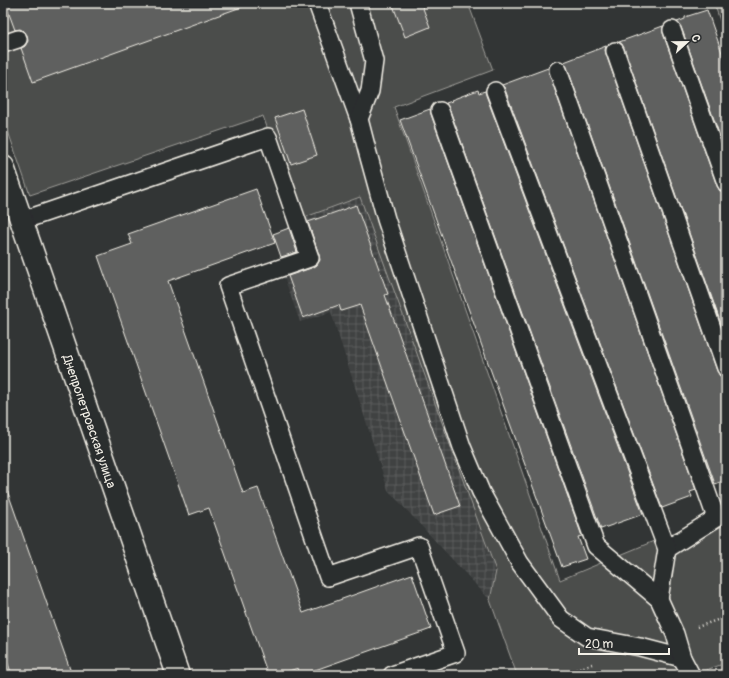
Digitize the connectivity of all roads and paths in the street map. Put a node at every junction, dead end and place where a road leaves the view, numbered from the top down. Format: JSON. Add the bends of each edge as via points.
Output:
{"nodes":[{"id":1,"x":316,"y":3,"type":"edge"},
{"id":2,"x":358,"y":3,"type":"edge"},
{"id":3,"x":672,"y":30,"type":"dead end"},
{"id":4,"x":615,"y":51,"type":"dead end"},
{"id":5,"x":558,"y":70,"type":"dead end"},
{"id":6,"x":495,"y":91,"type":"dead end"},
{"id":7,"x":440,"y":111,"type":"dead end"},
{"id":8,"x":359,"y":120,"type":"junction"},
{"id":9,"x":3,"y":167,"type":"edge"},
{"id":10,"x":726,"y":183,"type":"edge"},
{"id":11,"x":21,"y":221,"type":"junction"},
{"id":12,"x":726,"y":368,"type":"edge"},
{"id":13,"x":721,"y":516,"type":"edge"},
{"id":14,"x":667,"y":549,"type":"junction"},
{"id":15,"x":659,"y":599,"type":"junction"},
{"id":16,"x":726,"y":617,"type":"edge"},
{"id":17,"x":675,"y":634,"type":"junction"},
{"id":18,"x":682,"y":658,"type":"junction"},
{"id":19,"x":178,"y":675,"type":"edge"},
{"id":20,"x":392,"y":675,"type":"edge"},
{"id":21,"x":691,"y":675,"type":"edge"}],
"edges":[{"from":1,"to":8,"type":"lane"},
{"from":2,"to":8,"type":"lane","via":[[374,61],[370,91]]},
{"from":3,"to":10,"type":"lane"},
{"from":4,"to":12,"type":"lane"},
{"from":5,"to":13,"type":"lane"},
{"from":6,"to":14,"type":"lane"},
{"from":7,"to":15,"type":"lane","via":[[596,546]]},
{"from":8,"to":18,"type":"lane","via":[[386,219],[462,447],[481,492],[520,564],[561,619],[587,637]]},
{"from":9,"to":11,"type":"street","name":"Днепропетровская улица"},
{"from":11,"to":19,"type":"street","name":"Днепропетровская улица"},
{"from":11,"to":20,"type":"lane","via":[[268,136],[310,258],[228,286],[328,577],[420,546],[456,653]]},
{"from":13,"to":14,"type":"lane"},
{"from":14,"to":15,"type":"lane"},
{"from":15,"to":17,"type":"lane"},
{"from":16,"to":17,"type":"path"},
{"from":17,"to":18,"type":"lane"},
{"from":18,"to":21,"type":"lane"}]}
